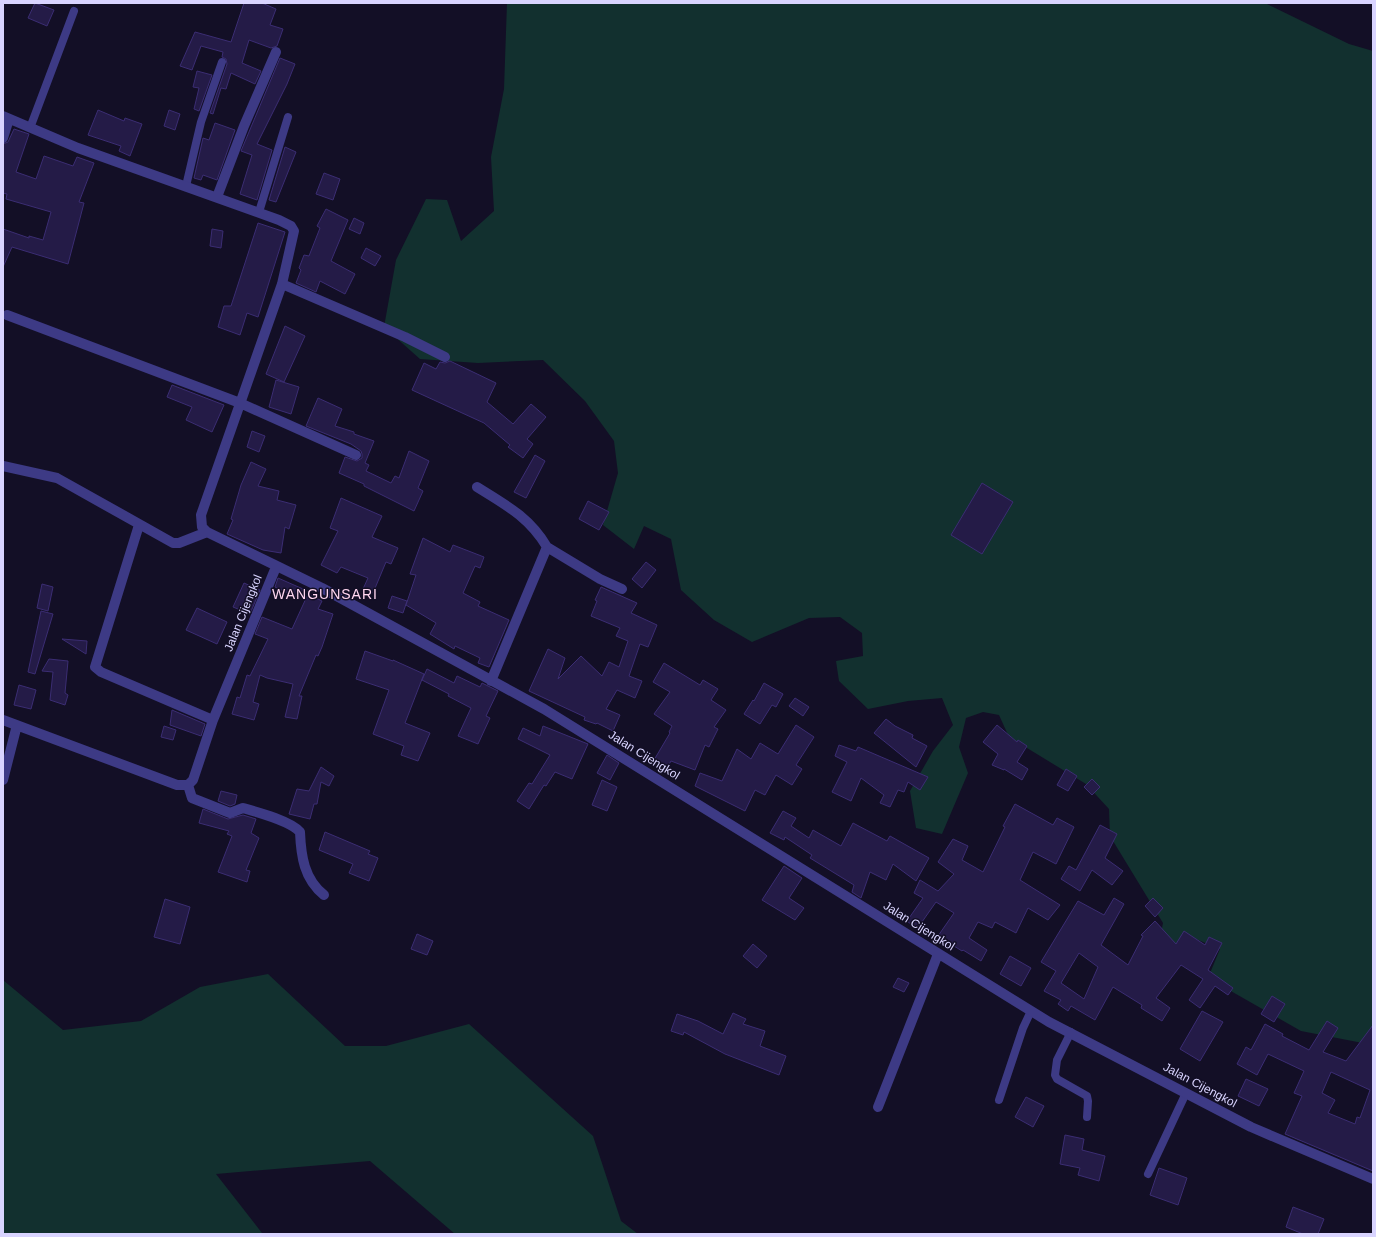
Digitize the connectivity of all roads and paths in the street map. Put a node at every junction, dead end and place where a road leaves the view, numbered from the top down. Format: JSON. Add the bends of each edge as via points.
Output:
{"nodes":[{"id":1,"x":74,"y":10,"type":"dead end"},
{"id":2,"x":276,"y":52,"type":"dead end"},
{"id":3,"x":222,"y":62,"type":"dead end"},
{"id":4,"x":288,"y":116,"type":"dead end"},
{"id":5,"x":6,"y":118,"type":"edge"},
{"id":6,"x":30,"y":128,"type":"junction"},
{"id":7,"x":3,"y":138,"type":"edge"},
{"id":8,"x":186,"y":186,"type":"junction"},
{"id":9,"x":217,"y":197,"type":"junction"},
{"id":10,"x":259,"y":212,"type":"junction"},
{"id":11,"x":282,"y":284,"type":"junction"},
{"id":12,"x":7,"y":315,"type":"dead end"},
{"id":13,"x":445,"y":357,"type":"dead end"},
{"id":14,"x":240,"y":403,"type":"junction"},
{"id":15,"x":356,"y":455,"type":"dead end"},
{"id":16,"x":3,"y":466,"type":"edge"},
{"id":17,"x":477,"y":488,"type":"dead end"},
{"id":18,"x":139,"y":525,"type":"junction"},
{"id":19,"x":207,"y":532,"type":"junction"},
{"id":20,"x":548,"y":547,"type":"junction"},
{"id":21,"x":276,"y":567,"type":"junction"},
{"id":22,"x":622,"y":589,"type":"dead end"},
{"id":23,"x":491,"y":681,"type":"junction"},
{"id":24,"x":3,"y":720,"type":"edge"},
{"id":25,"x":213,"y":720,"type":"junction"},
{"id":26,"x":17,"y":725,"type":"junction"},
{"id":27,"x":3,"y":780,"type":"edge"},
{"id":28,"x":188,"y":785,"type":"junction"},
{"id":29,"x":324,"y":895,"type":"dead end"},
{"id":30,"x":938,"y":954,"type":"junction"},
{"id":31,"x":1031,"y":1011,"type":"junction"},
{"id":32,"x":1071,"y":1032,"type":"junction"},
{"id":33,"x":1186,"y":1092,"type":"junction"},
{"id":34,"x":999,"y":1100,"type":"dead end"},
{"id":35,"x":878,"y":1107,"type":"dead end"},
{"id":36,"x":1087,"y":1117,"type":"dead end"},
{"id":37,"x":1148,"y":1174,"type":"dead end"},
{"id":38,"x":1373,"y":1178,"type":"edge"}],
"edges":[{"from":1,"to":6,"type":"lane"},
{"from":2,"to":9,"type":"street"},
{"from":3,"to":8,"type":"lane","via":[[201,122]]},
{"from":4,"to":10,"type":"lane"},
{"from":5,"to":6,"type":"street"},
{"from":5,"to":7,"type":"street"},
{"from":6,"to":8,"type":"street","via":[[78,148]]},
{"from":8,"to":9,"type":"street"},
{"from":9,"to":10,"type":"street"},
{"from":10,"to":11,"type":"street","via":[[286,223],[294,231]]},
{"from":11,"to":13,"type":"street"},
{"from":11,"to":14,"type":"street"},
{"from":12,"to":14,"type":"street"},
{"from":14,"to":15,"type":"street"},
{"from":14,"to":19,"type":"street","via":[[201,515],[202,526]]},
{"from":16,"to":18,"type":"street","via":[[57,478]]},
{"from":17,"to":20,"type":"street","via":[[524,517],[537,530]]},
{"from":18,"to":19,"type":"street","via":[[173,543]]},
{"from":18,"to":25,"type":"street","via":[[95,667],[101,672]]},
{"from":19,"to":21,"type":"street"},
{"from":20,"to":22,"type":"street","via":[[600,579]]},
{"from":20,"to":23,"type":"street"},
{"from":21,"to":23,"type":"street","name":"Jalan Cijengkol","via":[[322,588]]},
{"from":21,"to":25,"type":"street","name":"Jalan Cijengkol"},
{"from":23,"to":30,"type":"street","name":"Jalan Cijengkol","via":[[603,745]]},
{"from":24,"to":26,"type":"street"},
{"from":25,"to":28,"type":"street","name":"Jalan Cijengkol","via":[[193,780]]},
{"from":26,"to":27,"type":"street"},
{"from":26,"to":28,"type":"street","via":[[177,785]]},
{"from":28,"to":29,"type":"street","via":[[192,798],[230,813],[243,808],[283,822],[300,832],[305,872],[317,890]]},
{"from":30,"to":31,"type":"street","name":"Jalan Cijengkol"},
{"from":30,"to":35,"type":"street"},
{"from":31,"to":32,"type":"street","name":"Jalan Cijengkol"},
{"from":31,"to":34,"type":"lane"},
{"from":32,"to":33,"type":"street","name":"Jalan Cijengkol"},
{"from":32,"to":36,"type":"lane","via":[[1057,1060],[1055,1075],[1057,1079],[1087,1096]]},
{"from":33,"to":37,"type":"lane"},
{"from":33,"to":38,"type":"street","name":"Jalan Cijengkol","via":[[1251,1127]]}]}
